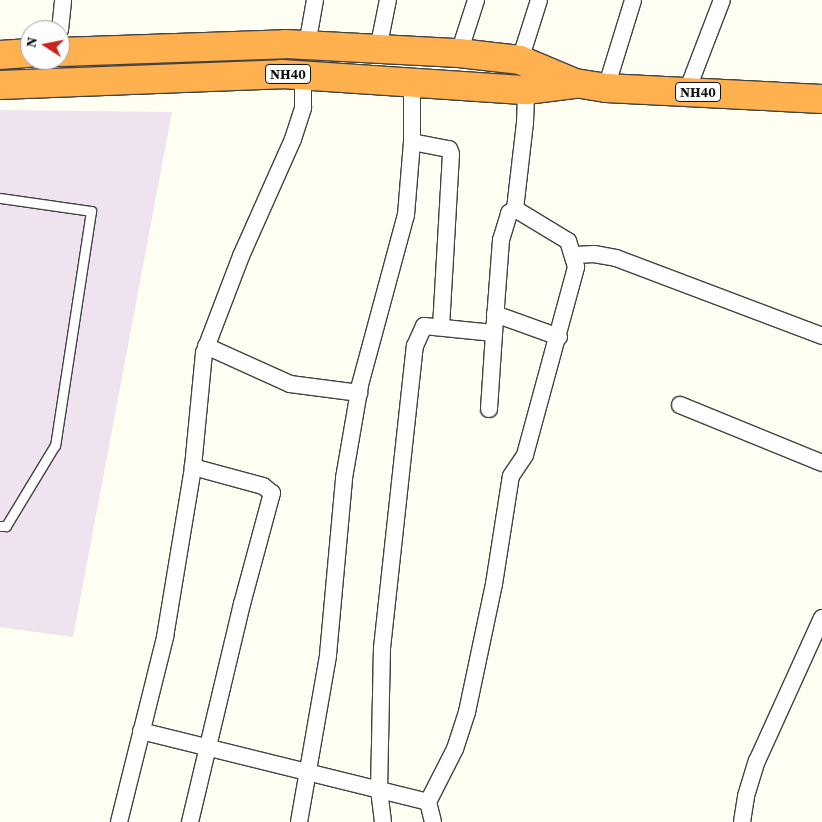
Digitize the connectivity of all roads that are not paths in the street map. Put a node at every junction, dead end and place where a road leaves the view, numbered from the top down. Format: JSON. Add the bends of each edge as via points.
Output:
{"nodes":[{"id":1,"x":63,"y":0,"type":"edge"},
{"id":2,"x":315,"y":0,"type":"edge"},
{"id":3,"x":388,"y":0,"type":"edge"},
{"id":4,"x":476,"y":0,"type":"edge"},
{"id":5,"x":539,"y":0,"type":"edge"},
{"id":6,"x":633,"y":0,"type":"edge"},
{"id":7,"x":722,"y":0,"type":"edge"},
{"id":8,"x":61,"y":20,"type":"edge"},
{"id":9,"x":315,"y":46,"type":"junction"},
{"id":10,"x":378,"y":49,"type":"junction"},
{"id":11,"x":70,"y":52,"type":"edge"},
{"id":12,"x":459,"y":53,"type":"junction"},
{"id":13,"x":20,"y":54,"type":"edge"},
{"id":14,"x":0,"y":55,"type":"edge"},
{"id":15,"x":520,"y":60,"type":"junction"},
{"id":16,"x":312,"y":76,"type":"junction"},
{"id":17,"x":412,"y":81,"type":"junction"},
{"id":18,"x":575,"y":83,"type":"junction"},
{"id":19,"x":0,"y":85,"type":"edge"},
{"id":20,"x":606,"y":88,"type":"junction"},
{"id":21,"x":526,"y":90,"type":"junction"},
{"id":22,"x":687,"y":91,"type":"junction"},
{"id":23,"x":822,"y":99,"type":"edge"},
{"id":24,"x":412,"y":142,"type":"junction"},
{"id":25,"x":0,"y":198,"type":"edge"},
{"id":26,"x":515,"y":209,"type":"junction"},
{"id":27,"x":575,"y":255,"type":"junction"},
{"id":28,"x":495,"y":314,"type":"junction"},
{"id":29,"x":441,"y":328,"type":"junction"},
{"id":30,"x":494,"y":333,"type":"junction"},
{"id":31,"x":822,"y":336,"type":"edge"},
{"id":32,"x":559,"y":337,"type":"junction"},
{"id":33,"x":206,"y":346,"type":"junction"},
{"id":34,"x":359,"y":393,"type":"junction"},
{"id":35,"x":680,"y":405,"type":"dead end"},
{"id":36,"x":489,"y":409,"type":"dead end"},
{"id":37,"x":822,"y":463,"type":"edge"},
{"id":38,"x":193,"y":467,"type":"junction"},
{"id":39,"x":0,"y":526,"type":"edge"},
{"id":40,"x":822,"y":618,"type":"edge"},
{"id":41,"x":141,"y":731,"type":"junction"},
{"id":42,"x":208,"y":747,"type":"junction"},
{"id":43,"x":308,"y":774,"type":"junction"},
{"id":44,"x":379,"y":791,"type":"junction"},
{"id":45,"x":428,"y":802,"type":"junction"},
{"id":46,"x":119,"y":822,"type":"edge"},
{"id":47,"x":190,"y":822,"type":"edge"},
{"id":48,"x":299,"y":822,"type":"edge"},
{"id":49,"x":383,"y":822,"type":"edge"},
{"id":50,"x":432,"y":822,"type":"edge"},
{"id":51,"x":742,"y":822,"type":"edge"}],
"edges":[{"from":1,"to":8,"type":"street"},
{"from":2,"to":9,"type":"street"},
{"from":3,"to":10,"type":"street"},
{"from":4,"to":12,"type":"street"},
{"from":5,"to":15,"type":"street"},
{"from":6,"to":20,"type":"street"},
{"from":7,"to":22,"type":"street"},
{"from":9,"to":10,"type":"highway","number":"NH40"},
{"from":9,"to":11,"type":"highway","number":"NH40"},
{"from":9,"to":16,"type":"highway"},
{"from":10,"to":12,"type":"highway","number":"NH40"},
{"from":12,"to":15,"type":"highway","number":"NH40"},
{"from":13,"to":14,"type":"highway"},
{"from":15,"to":18,"type":"highway","number":"NH40"},
{"from":16,"to":17,"type":"highway","number":"NH40"},
{"from":16,"to":19,"type":"highway","number":"NH40","via":[[142,78]]},
{"from":16,"to":33,"type":"street","via":[[293,139],[241,256]]},
{"from":17,"to":21,"type":"highway","number":"NH40"},
{"from":17,"to":24,"type":"street"},
{"from":18,"to":20,"type":"highway","number":"NH40"},
{"from":18,"to":21,"type":"highway","number":"NH40"},
{"from":20,"to":22,"type":"highway","number":"NH40"},
{"from":21,"to":26,"type":"street"},
{"from":22,"to":23,"type":"highway","number":"NH40"},
{"from":24,"to":29,"type":"street","via":[[448,148],[451,154]]},
{"from":24,"to":34,"type":"street","via":[[406,215]]},
{"from":25,"to":39,"type":"lane","via":[[91,210],[55,445],[6,526]]},
{"from":26,"to":27,"type":"street","via":[[568,241]]},
{"from":26,"to":28,"type":"street","via":[[509,213],[501,240]]},
{"from":27,"to":31,"type":"street","via":[[616,258]]},
{"from":27,"to":32,"type":"street","via":[[576,267]]},
{"from":28,"to":30,"type":"street"},
{"from":28,"to":32,"type":"street"},
{"from":29,"to":30,"type":"street"},
{"from":29,"to":44,"type":"street","via":[[424,326],[415,346],[382,648]]},
{"from":30,"to":36,"type":"street"},
{"from":32,"to":45,"type":"street","via":[[524,454],[511,476],[494,584],[467,712],[455,749]]},
{"from":33,"to":34,"type":"street","via":[[290,384]]},
{"from":33,"to":38,"type":"street"},
{"from":34,"to":43,"type":"street","via":[[344,478],[328,655]]},
{"from":35,"to":37,"type":"street"},
{"from":38,"to":41,"type":"street","via":[[165,637]]},
{"from":38,"to":42,"type":"street","via":[[263,486],[272,493]]},
{"from":40,"to":51,"type":"street","via":[[757,761]]},
{"from":41,"to":42,"type":"street"},
{"from":41,"to":46,"type":"street"},
{"from":42,"to":43,"type":"street"},
{"from":42,"to":47,"type":"street"},
{"from":43,"to":44,"type":"street"},
{"from":43,"to":48,"type":"street"},
{"from":44,"to":45,"type":"street"},
{"from":44,"to":49,"type":"street"},
{"from":45,"to":50,"type":"street"}]}
